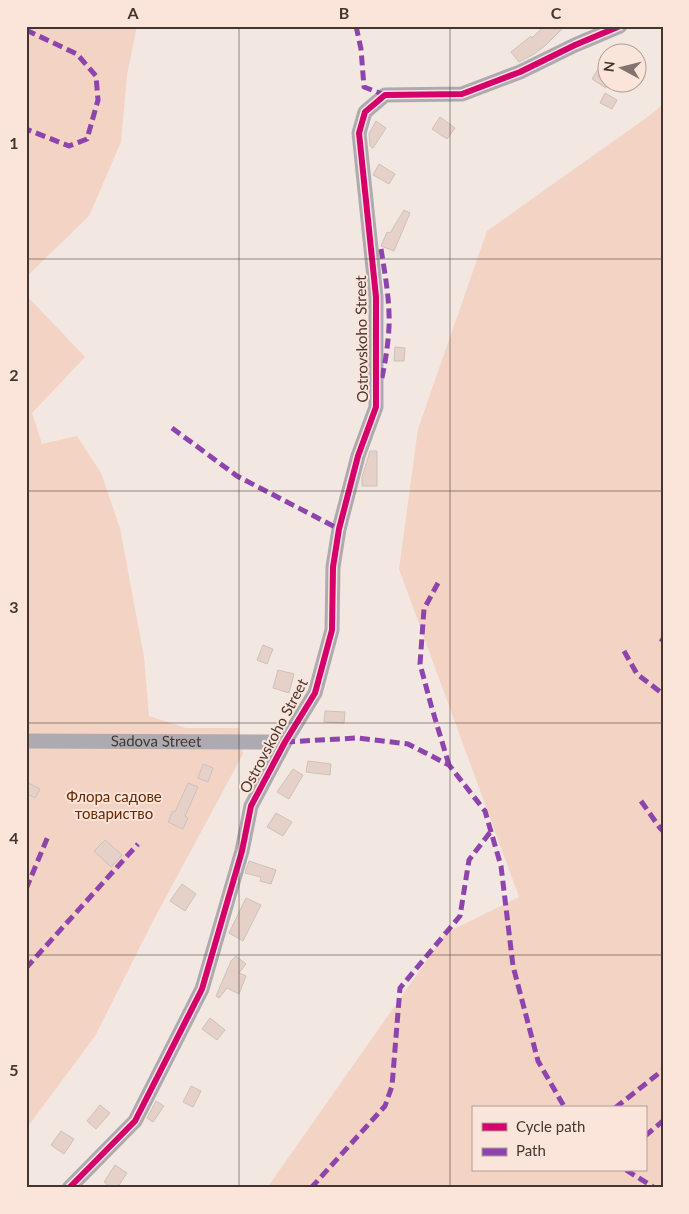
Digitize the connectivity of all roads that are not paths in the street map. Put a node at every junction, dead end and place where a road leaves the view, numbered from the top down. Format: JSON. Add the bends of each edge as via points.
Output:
{"nodes":[{"id":1,"x":620,"y":26,"type":"edge"},
{"id":2,"x":26,"y":741,"type":"edge"},
{"id":3,"x":285,"y":742,"type":"junction"},
{"id":4,"x":69,"y":1188,"type":"edge"}],
"edges":[{"from":1,"to":3,"type":"street","name":"Ostrovskoho Street","via":[[520,72],[462,94],[385,95],[364,112],[359,133],[376,297],[376,407],[358,456],[339,529],[333,567],[332,630],[315,693]]},
{"from":2,"to":3,"type":"street","name":"Sadova Street"},
{"from":3,"to":4,"type":"street","name":"Ostrovskoho Street","via":[[251,806],[242,851],[202,989],[135,1121]]}]}
